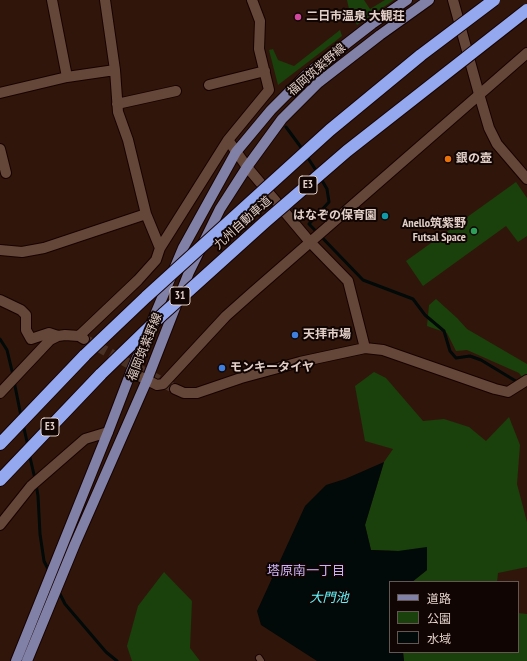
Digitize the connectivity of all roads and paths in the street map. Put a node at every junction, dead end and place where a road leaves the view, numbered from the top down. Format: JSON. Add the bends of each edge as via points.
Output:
{"nodes":[{"id":1,"x":52,"y":0,"type":"edge"},
{"id":2,"x":105,"y":0,"type":"edge"},
{"id":3,"x":252,"y":0,"type":"edge"},
{"id":4,"x":407,"y":0,"type":"edge"},
{"id":5,"x":429,"y":0,"type":"edge"},
{"id":6,"x":453,"y":0,"type":"edge"},
{"id":7,"x":494,"y":0,"type":"edge"},
{"id":8,"x":527,"y":10,"type":"edge"},
{"id":9,"x":527,"y":53,"type":"edge"},
{"id":10,"x":115,"y":70,"type":"junction"},
{"id":11,"x":265,"y":71,"type":"junction"},
{"id":12,"x":67,"y":77,"type":"junction"},
{"id":13,"x":209,"y":85,"type":"dead end"},
{"id":14,"x":176,"y":90,"type":"dead end"},
{"id":15,"x":0,"y":92,"type":"edge"},
{"id":16,"x":479,"y":94,"type":"junction"},
{"id":17,"x":117,"y":104,"type":"junction"},
{"id":18,"x":228,"y":140,"type":"junction"},
{"id":19,"x":0,"y":149,"type":"edge"},
{"id":20,"x":236,"y":152,"type":"junction"},
{"id":21,"x":247,"y":167,"type":"junction"},
{"id":22,"x":6,"y":173,"type":"dead end"},
{"id":23,"x":527,"y":179,"type":"edge"},
{"id":24,"x":146,"y":214,"type":"junction"},
{"id":25,"x":310,"y":242,"type":"junction"},
{"id":26,"x":160,"y":248,"type":"junction"},
{"id":27,"x":0,"y":250,"type":"edge"},
{"id":28,"x":0,"y":300,"type":"edge"},
{"id":29,"x":58,"y":336,"type":"junction"},
{"id":30,"x":365,"y":348,"type":"junction"},
{"id":31,"x":131,"y":372,"type":"junction"},
{"id":32,"x":147,"y":380,"type":"junction"},
{"id":33,"x":527,"y":380,"type":"edge"},
{"id":34,"x":174,"y":389,"type":"tunnel mouth"},
{"id":35,"x":0,"y":393,"type":"edge"},
{"id":36,"x":108,"y":432,"type":"junction"},
{"id":37,"x":0,"y":444,"type":"edge"},
{"id":38,"x":0,"y":480,"type":"edge"},
{"id":39,"x":0,"y":526,"type":"edge"},
{"id":40,"x":16,"y":661,"type":"edge"},
{"id":41,"x":27,"y":661,"type":"edge"}],
"edges":[{"from":1,"to":12,"type":"street"},
{"from":2,"to":10,"type":"street"},
{"from":3,"to":11,"type":"street","via":[[260,21],[259,49]]},
{"from":4,"to":20,"type":"main road","name":"福岡筑紫野線","number":"31","via":[[306,75],[271,110]]},
{"from":5,"to":21,"type":"main road","name":"福岡筑紫野線","number":"31","via":[[318,83],[282,119]]},
{"from":6,"to":16,"type":"street"},
{"from":7,"to":37,"type":"highway","name":"九州自動車道","number":"E3","bridge":true,"via":[[330,130],[85,355]]},
{"from":8,"to":38,"type":"highway","name":"九州自動車道","number":"E3","bridge":true,"via":[[330,166],[168,308]]},
{"from":9,"to":16,"type":"street"},
{"from":10,"to":12,"type":"street"},
{"from":10,"to":17,"type":"street"},
{"from":11,"to":13,"type":"street"},
{"from":11,"to":18,"type":"street","via":[[269,90]]},
{"from":12,"to":15,"type":"street"},
{"from":14,"to":17,"type":"street"},
{"from":16,"to":23,"type":"street","via":[[489,128],[497,144]]},
{"from":16,"to":25,"type":"street"},
{"from":17,"to":24,"type":"street"},
{"from":18,"to":20,"type":"street"},
{"from":18,"to":26,"type":"street"},
{"from":19,"to":22,"type":"street"},
{"from":20,"to":21,"type":"street"},
{"from":20,"to":31,"type":"main road","name":"福岡筑紫野線","number":"31","via":[[183,248]]},
{"from":21,"to":25,"type":"street"},
{"from":21,"to":32,"type":"main road","name":"福岡筑紫野線","number":"31","via":[[220,209],[189,272]]},
{"from":24,"to":26,"type":"street"},
{"from":24,"to":27,"type":"street","via":[[44,248],[22,252]]},
{"from":25,"to":30,"type":"street","via":[[348,281]]},
{"from":25,"to":32,"type":"street","via":[[226,316],[163,384],[157,385]]},
{"from":26,"to":29,"type":"street","via":[[156,260],[81,337]]},
{"from":28,"to":29,"type":"street","via":[[26,315],[26,330],[31,339],[49,333]]},
{"from":29,"to":35,"type":"street","via":[[50,340]]},
{"from":30,"to":33,"type":"street","via":[[383,350],[508,392]]},
{"from":30,"to":34,"type":"street","via":[[300,362],[197,393],[184,393]]},
{"from":31,"to":32,"type":"street"},
{"from":31,"to":36,"type":"main road","name":"福岡筑紫野線","number":"31"},
{"from":32,"to":41,"type":"main road","name":"福岡筑紫野線","number":"31"},
{"from":36,"to":39,"type":"street","via":[[85,439],[31,486]]},
{"from":36,"to":40,"type":"main road","name":"福岡筑紫野線","number":"31"}]}
